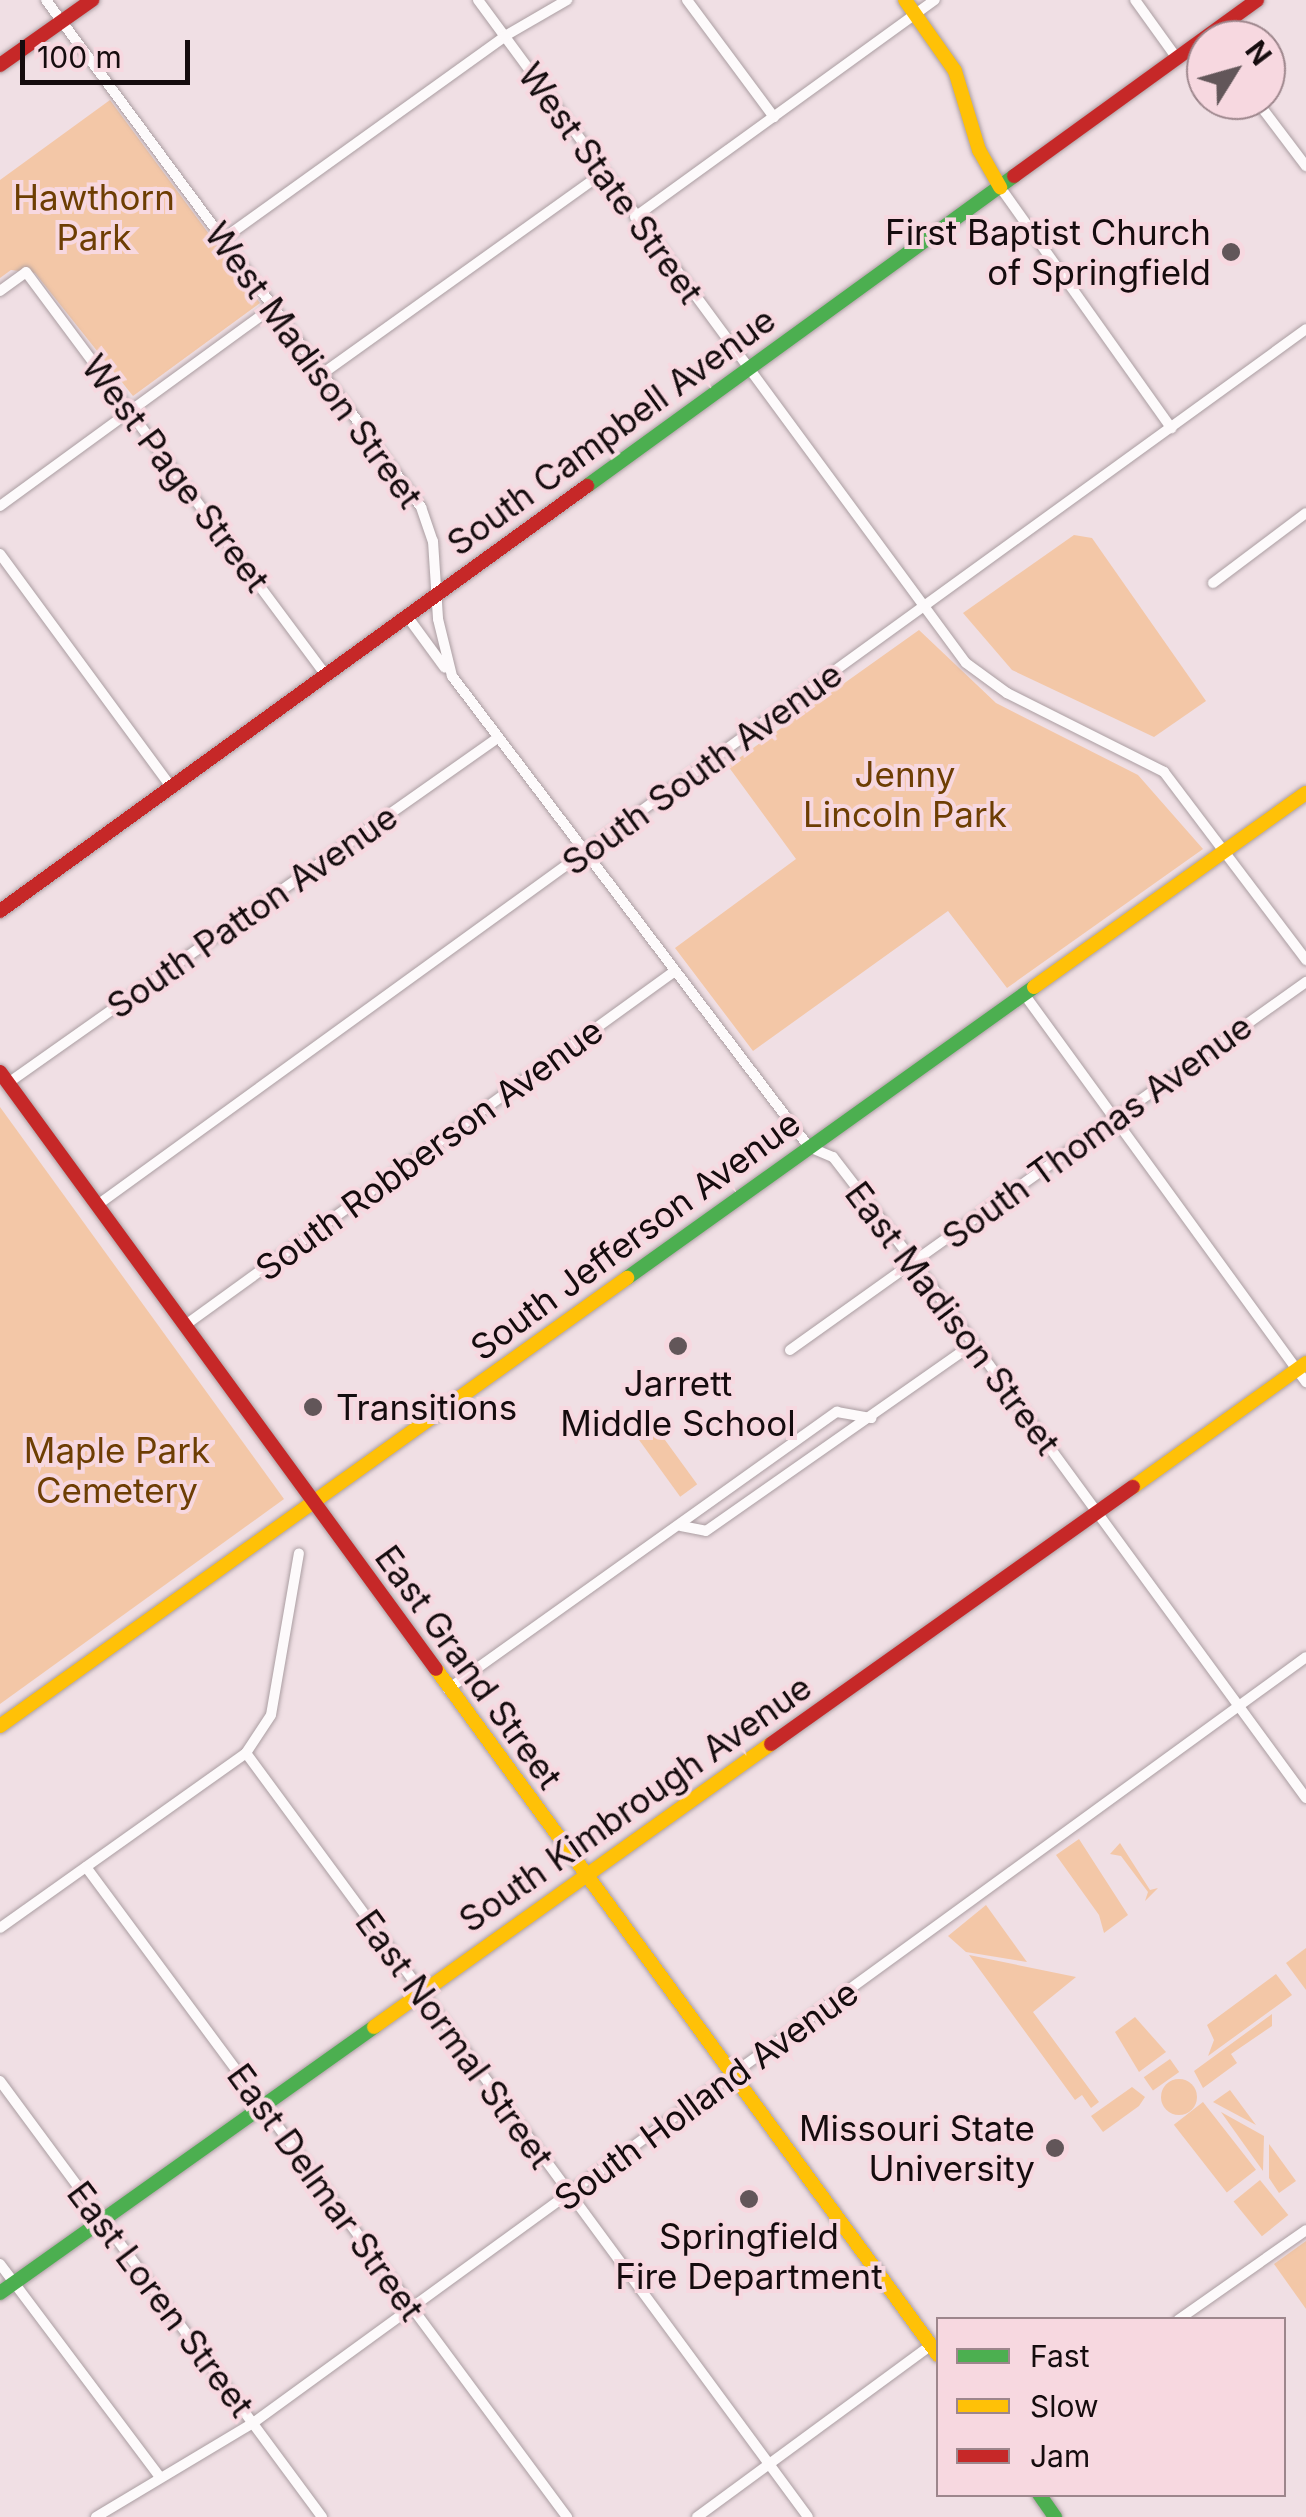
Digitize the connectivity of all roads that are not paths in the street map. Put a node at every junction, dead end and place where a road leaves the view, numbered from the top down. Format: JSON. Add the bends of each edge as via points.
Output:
{"nodes":[{"id":1,"x":46,"y":0,"type":"edge"},
{"id":2,"x":92,"y":0,"type":"edge"},
{"id":3,"x":478,"y":0,"type":"edge"},
{"id":4,"x":566,"y":0,"type":"edge"},
{"id":5,"x":687,"y":0,"type":"edge"},
{"id":6,"x":905,"y":0,"type":"edge"},
{"id":7,"x":935,"y":0,"type":"edge"},
{"id":8,"x":1136,"y":0,"type":"edge"},
{"id":9,"x":1257,"y":0,"type":"edge"},
{"id":10,"x":916,"y":14,"type":"junction"},
{"id":11,"x":1232,"y":20,"type":"edge"},
{"id":12,"x":62,"y":22,"type":"junction"},
{"id":13,"x":505,"y":36,"type":"junction"},
{"id":14,"x":1186,"y":51,"type":"edge"},
{"id":15,"x":1176,"y":57,"type":"junction"},
{"id":16,"x":0,"y":65,"type":"edge"},
{"id":17,"x":774,"y":117,"type":"junction"},
{"id":18,"x":1272,"y":120,"type":"edge"},
{"id":19,"x":1305,"y":163,"type":"edge"},
{"id":20,"x":603,"y":173,"type":"junction"},
{"id":21,"x":1000,"y":187,"type":"junction"},
{"id":22,"x":635,"y":217,"type":"junction"},
{"id":23,"x":223,"y":239,"type":"junction"},
{"id":24,"x":0,"y":291,"type":"edge"},
{"id":25,"x":273,"y":307,"type":"junction"},
{"id":26,"x":1306,"y":330,"type":"edge"},
{"id":27,"x":748,"y":371,"type":"junction"},
{"id":28,"x":322,"y":374,"type":"junction"},
{"id":29,"x":129,"y":411,"type":"junction"},
{"id":30,"x":1171,"y":428,"type":"junction"},
{"id":31,"x":0,"y":506,"type":"edge"},
{"id":32,"x":1306,"y":513,"type":"edge"},
{"id":33,"x":0,"y":554,"type":"edge"},
{"id":34,"x":1213,"y":583,"type":"dead end"},
{"id":35,"x":438,"y":593,"type":"junction"},
{"id":36,"x":922,"y":608,"type":"junction"},
{"id":37,"x":406,"y":616,"type":"junction"},
{"id":38,"x":325,"y":674,"type":"junction"},
{"id":39,"x":452,"y":676,"type":"junction"},
{"id":40,"x":496,"y":739,"type":"junction"},
{"id":41,"x":171,"y":787,"type":"junction"},
{"id":42,"x":1306,"y":793,"type":"edge"},
{"id":43,"x":1227,"y":850,"type":"junction"},
{"id":44,"x":584,"y":854,"type":"junction"},
{"id":45,"x":0,"y":911,"type":"edge"},
{"id":46,"x":1306,"y":960,"type":"edge"},
{"id":47,"x":674,"y":971,"type":"junction"},
{"id":48,"x":1306,"y":982,"type":"edge"},
{"id":49,"x":1024,"y":994,"type":"junction"},
{"id":50,"x":4,"y":1078,"type":"edge"},
{"id":51,"x":1114,"y":1118,"type":"junction"},
{"id":52,"x":810,"y":1147,"type":"junction"},
{"id":53,"x":96,"y":1206,"type":"junction"},
{"id":54,"x":914,"y":1262,"type":"junction"},
{"id":55,"x":184,"y":1326,"type":"junction"},
{"id":56,"x":974,"y":1344,"type":"junction"},
{"id":57,"x":790,"y":1350,"type":"dead end"},
{"id":58,"x":1303,"y":1371,"type":"edge"},
{"id":59,"x":871,"y":1418,"type":"junction"},
{"id":60,"x":312,"y":1502,"type":"junction"},
{"id":61,"x":1096,"y":1513,"type":"junction"},
{"id":62,"x":681,"y":1526,"type":"junction"},
{"id":63,"x":299,"y":1553,"type":"dead end"},
{"id":64,"x":1306,"y":1657,"type":"edge"},
{"id":65,"x":448,"y":1690,"type":"junction"},
{"id":66,"x":1238,"y":1706,"type":"junction"},
{"id":67,"x":0,"y":1726,"type":"edge"},
{"id":68,"x":246,"y":1753,"type":"junction"},
{"id":69,"x":1306,"y":1798,"type":"edge"},
{"id":70,"x":86,"y":1868,"type":"junction"},
{"id":71,"x":584,"y":1875,"type":"junction"},
{"id":72,"x":0,"y":1928,"type":"edge"},
{"id":73,"x":421,"y":1992,"type":"junction"},
{"id":74,"x":733,"y":2077,"type":"junction"},
{"id":75,"x":0,"y":2081,"type":"edge"},
{"id":76,"x":263,"y":2106,"type":"junction"},
{"id":77,"x":570,"y":2195,"type":"junction"},
{"id":78,"x":102,"y":2218,"type":"junction"},
{"id":79,"x":1306,"y":2230,"type":"edge"},
{"id":80,"x":0,"y":2264,"type":"edge"},
{"id":81,"x":14,"y":2282,"type":"junction"},
{"id":82,"x":0,"y":2293,"type":"edge"},
{"id":83,"x":412,"y":2309,"type":"junction"},
{"id":84,"x":1182,"y":2317,"type":"edge"},
{"id":85,"x":935,"y":2350,"type":"edge"},
{"id":86,"x":253,"y":2422,"type":"junction"},
{"id":87,"x":769,"y":2464,"type":"junction"},
{"id":88,"x":160,"y":2477,"type":"junction"},
{"id":89,"x":96,"y":2517,"type":"edge"},
{"id":90,"x":322,"y":2517,"type":"edge"},
{"id":91,"x":567,"y":2517,"type":"edge"},
{"id":92,"x":697,"y":2517,"type":"edge"},
{"id":93,"x":808,"y":2517,"type":"edge"}],
"edges":[{"from":1,"to":12,"type":"street","name":"West Madison Street"},
{"from":2,"to":12,"type":"main road"},
{"from":3,"to":13,"type":"street","name":"West State Street"},
{"from":4,"to":13,"type":"street"},
{"from":5,"to":17,"type":"street"},
{"from":6,"to":10,"type":"main road"},
{"from":7,"to":10,"type":"street"},
{"from":8,"to":15,"type":"street"},
{"from":9,"to":11,"type":"main road","name":"South Campbell Avenue"},
{"from":10,"to":17,"type":"street"},
{"from":10,"to":21,"type":"main road","via":[[955,71],[979,150]]},
{"from":12,"to":16,"type":"main road"},
{"from":12,"to":23,"type":"street","name":"West Madison Street"},
{"from":13,"to":20,"type":"street","name":"West State Street"},
{"from":13,"to":23,"type":"street"},
{"from":14,"to":15,"type":"main road","name":"South Campbell Avenue"},
{"from":15,"to":21,"type":"main road","name":"South Campbell Avenue"},
{"from":17,"to":22,"type":"street"},
{"from":18,"to":19,"type":"street"},
{"from":20,"to":22,"type":"street","name":"West State Street"},
{"from":20,"to":28,"type":"street"},
{"from":21,"to":27,"type":"main road","name":"South Campbell Avenue"},
{"from":21,"to":30,"type":"street"},
{"from":22,"to":27,"type":"street","name":"West State Street"},
{"from":23,"to":25,"type":"street","name":"West Madison Street"},
{"from":24,"to":29,"type":"street","name":"West Page Street","via":[[26,272]]},
{"from":25,"to":28,"type":"street","name":"West Madison Street"},
{"from":25,"to":29,"type":"street"},
{"from":26,"to":30,"type":"street","name":"South South Avenue"},
{"from":27,"to":35,"type":"main road","name":"South Campbell Avenue"},
{"from":27,"to":36,"type":"street","name":"West State Street"},
{"from":28,"to":35,"type":"street","name":"West Madison Street","via":[[422,507],[434,541]]},
{"from":29,"to":31,"type":"street"},
{"from":29,"to":38,"type":"street","name":"West Page Street"},
{"from":30,"to":36,"type":"street","name":"South South Avenue"},
{"from":32,"to":34,"type":"street"},
{"from":33,"to":41,"type":"street"},
{"from":35,"to":37,"type":"main road","name":"South Campbell Avenue"},
{"from":35,"to":39,"type":"street","name":"West Madison Street"},
{"from":36,"to":43,"type":"street","name":"West State Street","via":[[966,663],[1007,694],[1164,772]]},
{"from":36,"to":44,"type":"street","name":"South South Avenue"},
{"from":37,"to":38,"type":"main road","name":"South Campbell Avenue"},
{"from":37,"to":39,"type":"street"},
{"from":38,"to":41,"type":"main road","name":"South Campbell Avenue"},
{"from":39,"to":40,"type":"street","name":"West Madison Street"},
{"from":40,"to":44,"type":"street","name":"West Madison Street"},
{"from":40,"to":50,"type":"street","name":"South Patton Avenue"},
{"from":41,"to":45,"type":"main road","name":"South Campbell Avenue"},
{"from":42,"to":43,"type":"main road","name":"South Jefferson Avenue"},
{"from":43,"to":46,"type":"street","name":"West State Street"},
{"from":43,"to":49,"type":"main road","name":"South Jefferson Avenue"},
{"from":44,"to":47,"type":"street","name":"East Madison Street"},
{"from":44,"to":53,"type":"street","name":"South South Avenue"},
{"from":47,"to":52,"type":"street","name":"East Madison Street"},
{"from":47,"to":55,"type":"street","name":"South Robberson Avenue"},
{"from":48,"to":51,"type":"street","name":"South Thomas Avenue"},
{"from":49,"to":51,"type":"street"},
{"from":49,"to":52,"type":"main road","name":"South Jefferson Avenue"},
{"from":50,"to":53,"type":"main road","name":"East Grand Street"},
{"from":51,"to":54,"type":"street","name":"South Thomas Avenue"},
{"from":51,"to":58,"type":"street"},
{"from":52,"to":54,"type":"street","name":"East Madison Street","via":[[833,1157]]},
{"from":52,"to":60,"type":"main road","name":"South Jefferson Avenue"},
{"from":53,"to":55,"type":"main road","name":"East Grand Street"},
{"from":54,"to":56,"type":"street","name":"East Madison Street"},
{"from":54,"to":57,"type":"street","name":"South Thomas Avenue"},
{"from":55,"to":60,"type":"main road","name":"East Grand Street"},
{"from":56,"to":59,"type":"street"},
{"from":56,"to":61,"type":"street","name":"East Madison Street"},
{"from":58,"to":61,"type":"main road","name":"South Kimbrough Avenue"},
{"from":59,"to":62,"type":"street","via":[[706,1532]]},
{"from":59,"to":62,"type":"street","via":[[837,1412]]},
{"from":60,"to":65,"type":"main road","name":"East Grand Street"},
{"from":60,"to":67,"type":"main road","name":"South Jefferson Avenue"},
{"from":61,"to":66,"type":"street","name":"East Madison Street"},
{"from":61,"to":71,"type":"main road","name":"South Kimbrough Avenue"},
{"from":62,"to":65,"type":"street"},
{"from":63,"to":68,"type":"street","via":[[271,1715]]},
{"from":64,"to":66,"type":"street","name":"South Holland Avenue"},
{"from":65,"to":71,"type":"main road","name":"East Grand Street"},
{"from":66,"to":69,"type":"street","name":"East Madison Street"},
{"from":66,"to":74,"type":"street","name":"South Holland Avenue"},
{"from":68,"to":70,"type":"street"},
{"from":68,"to":73,"type":"street","name":"East Normal Street"},
{"from":70,"to":72,"type":"street"},
{"from":70,"to":76,"type":"street","name":"East Delmar Street"},
{"from":71,"to":73,"type":"main road","name":"South Kimbrough Avenue"},
{"from":71,"to":74,"type":"main road","name":"East Grand Street"},
{"from":73,"to":76,"type":"main road","name":"South Kimbrough Avenue"},
{"from":73,"to":77,"type":"street","name":"East Normal Street"},
{"from":74,"to":77,"type":"street","name":"South Holland Avenue"},
{"from":74,"to":85,"type":"main road","name":"East Grand Street"},
{"from":75,"to":78,"type":"street","name":"East Loren Street"},
{"from":76,"to":78,"type":"main road","name":"South Kimbrough Avenue"},
{"from":76,"to":83,"type":"street","name":"East Delmar Street"},
{"from":77,"to":83,"type":"street","name":"South Holland Avenue"},
{"from":77,"to":87,"type":"street","name":"East Normal Street"},
{"from":78,"to":81,"type":"main road","name":"South Kimbrough Avenue"},
{"from":78,"to":86,"type":"street","name":"East Loren Street"},
{"from":79,"to":84,"type":"street"},
{"from":80,"to":81,"type":"street"},
{"from":81,"to":82,"type":"main road","name":"South Kimbrough Avenue"},
{"from":81,"to":88,"type":"street"},
{"from":83,"to":86,"type":"street","name":"South Holland Avenue"},
{"from":83,"to":91,"type":"street","name":"East Delmar Street"},
{"from":85,"to":87,"type":"street"},
{"from":86,"to":88,"type":"street","name":"South Holland Avenue","via":[[194,2464]]},
{"from":86,"to":90,"type":"street","name":"East Loren Street"},
{"from":87,"to":92,"type":"street"},
{"from":87,"to":93,"type":"street","name":"East Normal Street"},
{"from":88,"to":89,"type":"street","name":"South Holland Avenue"}]}
